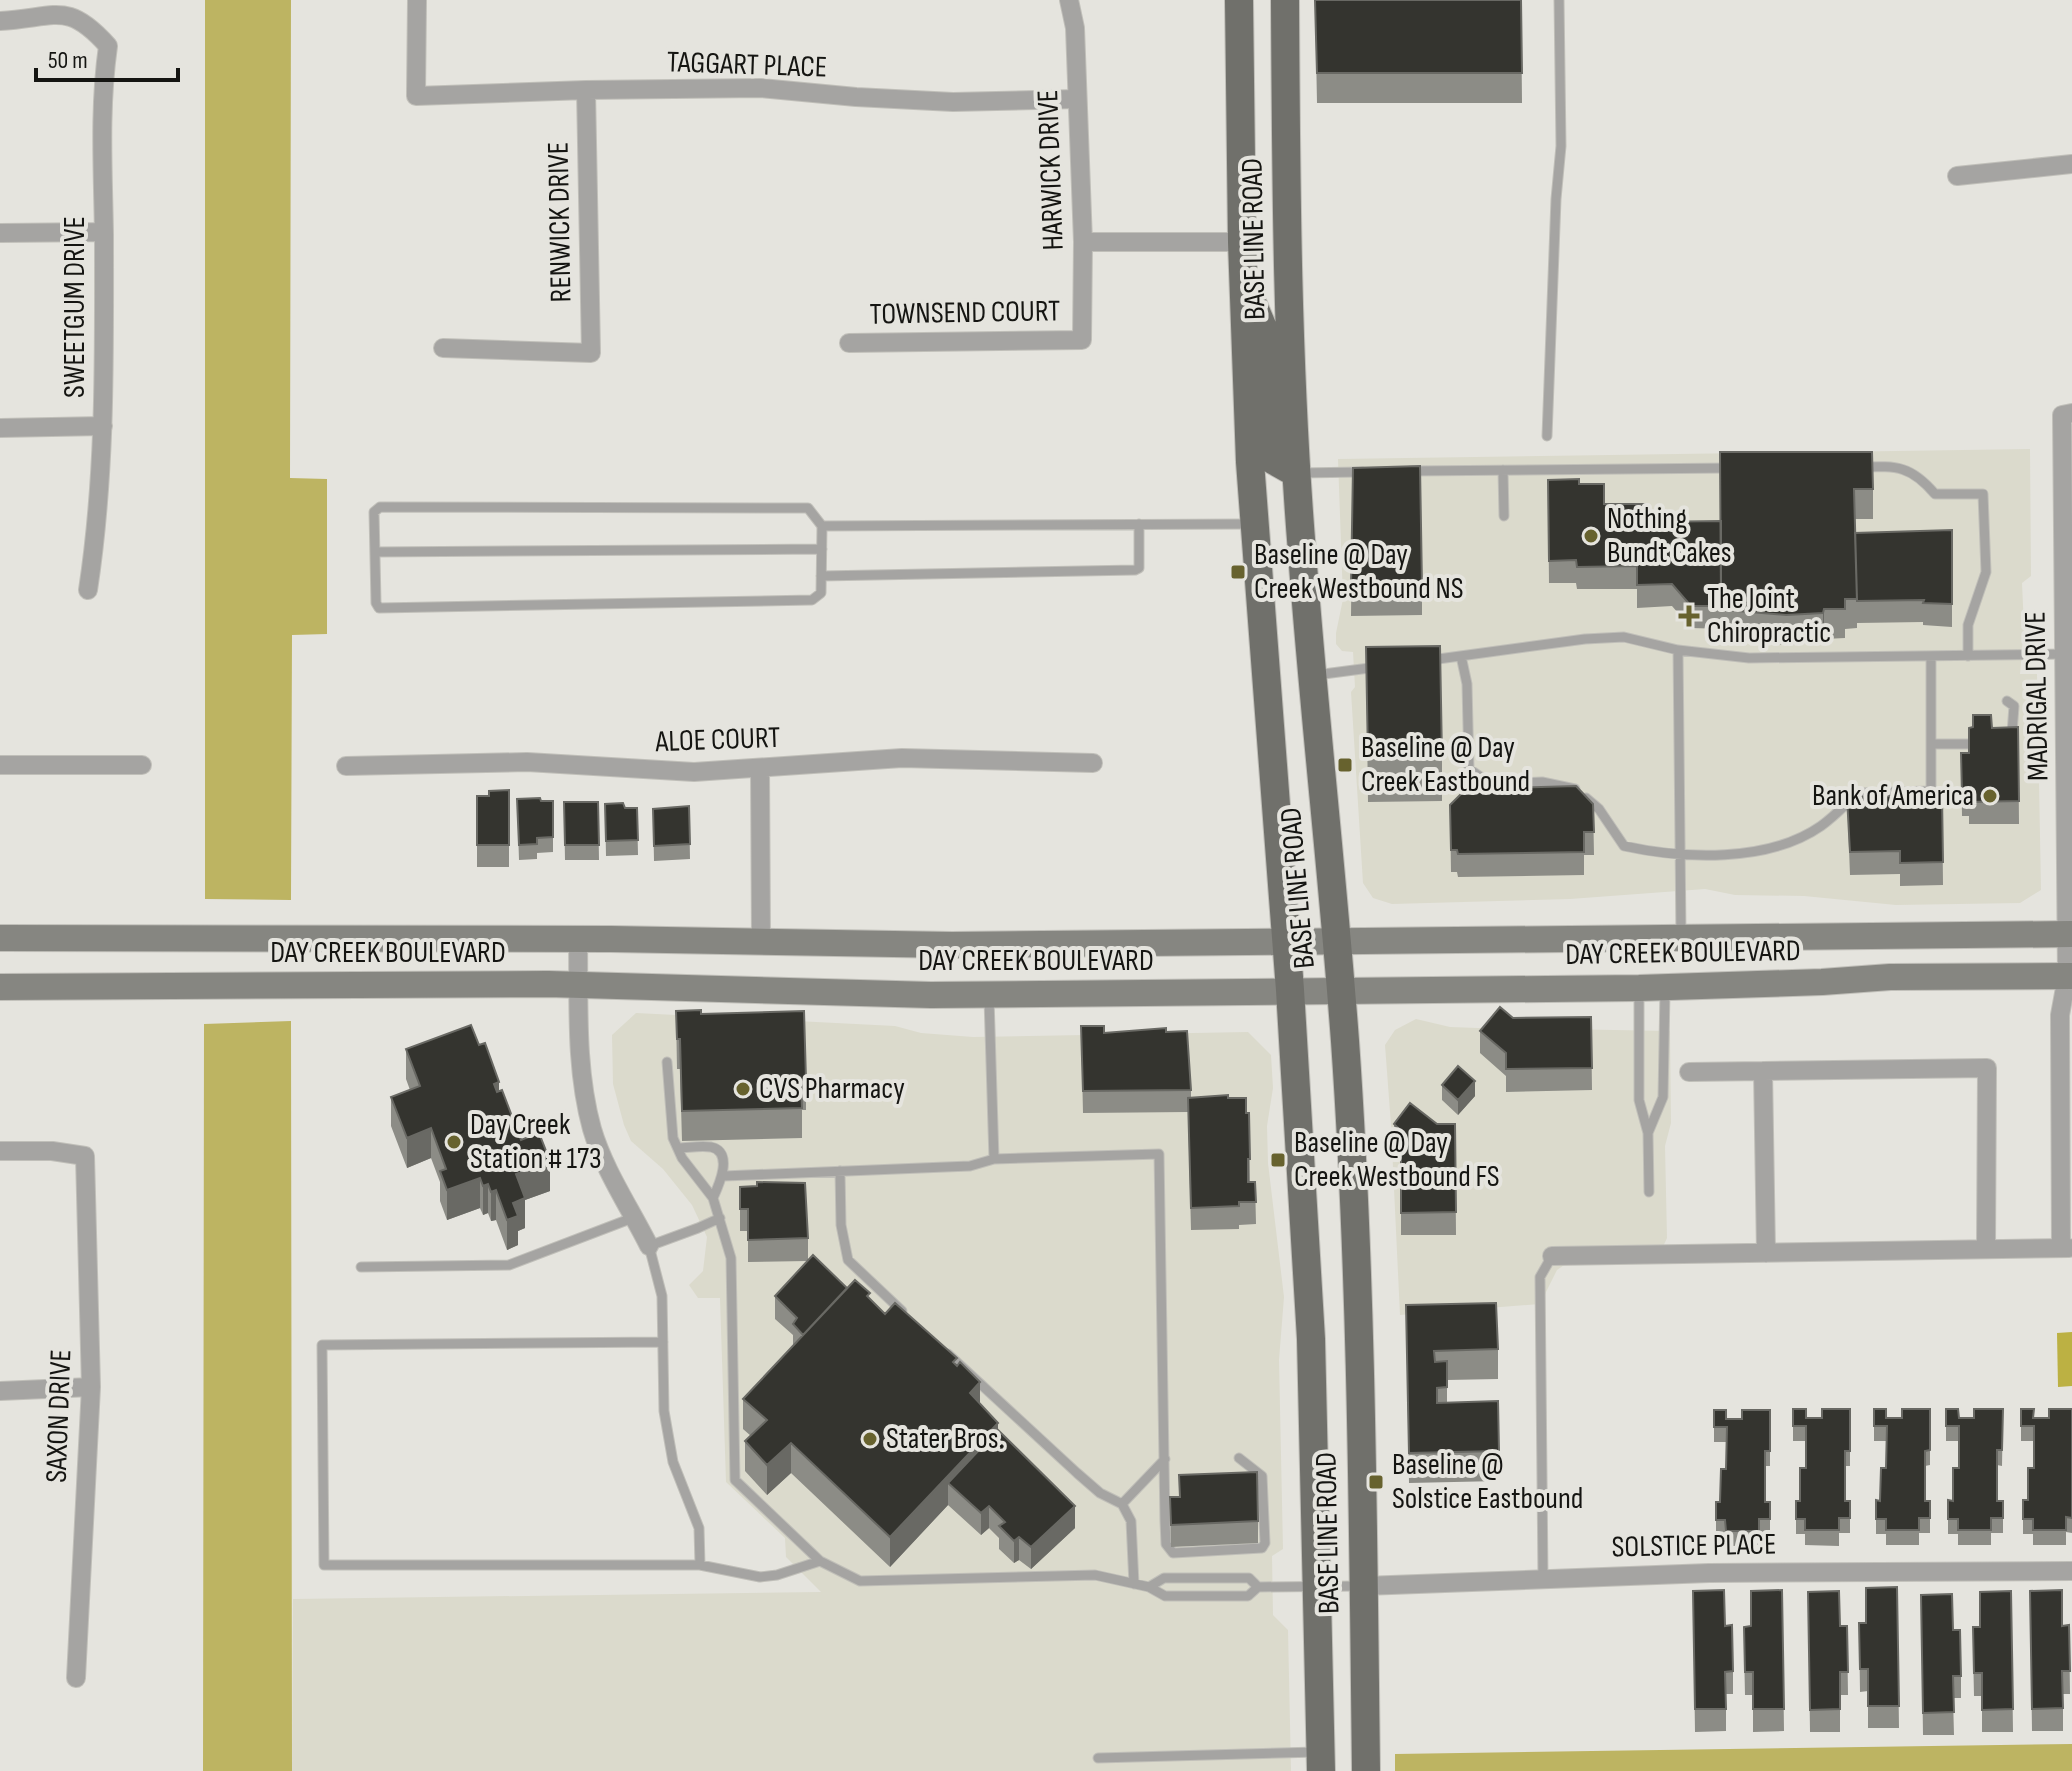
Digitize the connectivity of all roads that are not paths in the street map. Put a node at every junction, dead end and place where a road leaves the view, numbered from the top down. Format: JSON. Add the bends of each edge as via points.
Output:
{"nodes":[{"id":1,"x":417,"y":0,"type":"edge"},
{"id":2,"x":1069,"y":0,"type":"edge"},
{"id":3,"x":1239,"y":0,"type":"edge"},
{"id":4,"x":1285,"y":0,"type":"edge"},
{"id":5,"x":1559,"y":0,"type":"edge"},
{"id":6,"x":0,"y":21,"type":"edge"},
{"id":7,"x":586,"y":90,"type":"junction"},
{"id":8,"x":1077,"y":99,"type":"junction"},
{"id":9,"x":2072,"y":164,"type":"edge"},
{"id":10,"x":1957,"y":176,"type":"dead end"},
{"id":11,"x":104,"y":232,"type":"junction"},
{"id":12,"x":0,"y":233,"type":"edge"},
{"id":13,"x":1083,"y":242,"type":"junction"},
{"id":14,"x":1242,"y":242,"type":"junction"},
{"id":15,"x":1244,"y":285,"type":"junction"},
{"id":16,"x":1082,"y":340,"type":"joint"},
{"id":17,"x":849,"y":343,"type":"dead end"},
{"id":18,"x":443,"y":348,"type":"dead end"},
{"id":19,"x":2067,"y":414,"type":"edge"},
{"id":20,"x":103,"y":426,"type":"junction"},
{"id":21,"x":0,"y":428,"type":"edge"},
{"id":22,"x":1547,"y":436,"type":"dead end"},
{"id":23,"x":1845,"y":467,"type":"edge"},
{"id":24,"x":1736,"y":468,"type":"edge"},
{"id":25,"x":1503,"y":470,"type":"junction"},
{"id":26,"x":1399,"y":471,"type":"edge"},
{"id":27,"x":1370,"y":472,"type":"edge"},
{"id":28,"x":1296,"y":473,"type":"junction"},
{"id":29,"x":1504,"y":516,"type":"dead end"},
{"id":30,"x":1139,"y":524,"type":"junction"},
{"id":31,"x":1254,"y":524,"type":"junction"},
{"id":32,"x":822,"y":526,"type":"junction"},
{"id":33,"x":822,"y":549,"type":"junction"},
{"id":34,"x":375,"y":552,"type":"junction"},
{"id":35,"x":821,"y":576,"type":"junction"},
{"id":36,"x":88,"y":590,"type":"dead end"},
{"id":37,"x":1678,"y":650,"type":"junction"},
{"id":38,"x":2064,"y":654,"type":"junction"},
{"id":39,"x":1461,"y":656,"type":"junction"},
{"id":40,"x":1931,"y":656,"type":"junction"},
{"id":41,"x":1968,"y":656,"type":"junction"},
{"id":42,"x":1414,"y":662,"type":"edge"},
{"id":43,"x":1383,"y":666,"type":"edge"},
{"id":44,"x":1314,"y":675,"type":"junction"},
{"id":45,"x":2007,"y":701,"type":"dead end"},
{"id":46,"x":1931,"y":744,"type":"junction"},
{"id":47,"x":1986,"y":744,"type":"edge"},
{"id":48,"x":2000,"y":744,"type":"edge"},
{"id":49,"x":1093,"y":763,"type":"dead end"},
{"id":50,"x":0,"y":765,"type":"edge"},
{"id":51,"x":142,"y":765,"type":"dead end"},
{"id":52,"x":346,"y":766,"type":"dead end"},
{"id":53,"x":760,"y":768,"type":"junction"},
{"id":54,"x":1679,"y":854,"type":"junction"},
{"id":55,"x":2069,"y":934,"type":"edge"},
{"id":56,"x":0,"y":938,"type":"edge"},
{"id":57,"x":1681,"y":938,"type":"junction"},
{"id":58,"x":578,"y":939,"type":"junction"},
{"id":59,"x":1336,"y":940,"type":"junction"},
{"id":60,"x":1285,"y":941,"type":"junction"},
{"id":61,"x":761,"y":942,"type":"junction"},
{"id":62,"x":2070,"y":981,"type":"edge"},
{"id":63,"x":579,"y":984,"type":"junction"},
{"id":64,"x":0,"y":987,"type":"edge"},
{"id":65,"x":1652,"y":987,"type":"junction"},
{"id":66,"x":1290,"y":990,"type":"junction"},
{"id":67,"x":1341,"y":990,"type":"junction"},
{"id":68,"x":989,"y":995,"type":"junction"},
{"id":69,"x":667,"y":1062,"type":"dead end"},
{"id":70,"x":1763,"y":1071,"type":"junction"},
{"id":71,"x":1689,"y":1072,"type":"dead end"},
{"id":72,"x":1648,"y":1133,"type":"junction"},
{"id":73,"x":678,"y":1148,"type":"junction"},
{"id":74,"x":0,"y":1151,"type":"edge"},
{"id":75,"x":994,"y":1159,"type":"junction"},
{"id":76,"x":840,"y":1171,"type":"junction"},
{"id":77,"x":724,"y":1176,"type":"junction"},
{"id":78,"x":1649,"y":1192,"type":"dead end"},
{"id":79,"x":713,"y":1198,"type":"junction"},
{"id":80,"x":635,"y":1217,"type":"junction"},
{"id":81,"x":720,"y":1218,"type":"junction"},
{"id":82,"x":649,"y":1246,"type":"junction"},
{"id":83,"x":2066,"y":1248,"type":"edge"},
{"id":84,"x":1986,"y":1249,"type":"junction"},
{"id":85,"x":1766,"y":1253,"type":"junction"},
{"id":86,"x":1552,"y":1256,"type":"joint"},
{"id":87,"x":361,"y":1267,"type":"dead end"},
{"id":88,"x":909,"y":1317,"type":"edge"},
{"id":89,"x":663,"y":1342,"type":"junction"},
{"id":90,"x":939,"y":1345,"type":"edge"},
{"id":91,"x":91,"y":1387,"type":"junction"},
{"id":92,"x":0,"y":1391,"type":"edge"},
{"id":93,"x":1239,"y":1458,"type":"dead end"},
{"id":94,"x":1165,"y":1459,"type":"junction"},
{"id":95,"x":1122,"y":1504,"type":"junction"},
{"id":96,"x":820,"y":1561,"type":"junction"},
{"id":97,"x":700,"y":1565,"type":"junction"},
{"id":98,"x":2072,"y":1571,"type":"edge"},
{"id":99,"x":1543,"y":1578,"type":"junction"},
{"id":100,"x":1134,"y":1584,"type":"junction"},
{"id":101,"x":1317,"y":1586,"type":"junction"},
{"id":102,"x":1364,"y":1586,"type":"junction"},
{"id":103,"x":1149,"y":1587,"type":"junction"},
{"id":104,"x":1258,"y":1587,"type":"junction"},
{"id":105,"x":76,"y":1678,"type":"dead end"},
{"id":106,"x":1098,"y":1758,"type":"dead end"},
{"id":107,"x":1321,"y":1762,"type":"edge"},
{"id":108,"x":1366,"y":1771,"type":"edge"}],
"edges":[{"from":1,"to":7,"type":"street","name":"TAGGART PLACE","via":[[416,96]]},
{"from":2,"to":8,"type":"street","name":"HARWICK DRIVE"},
{"from":3,"to":14,"type":"main road","name":"BASE LINE ROAD"},
{"from":4,"to":28,"type":"main road","name":"BASE LINE ROAD","via":[[1288,311]]},
{"from":5,"to":22,"type":"lane","via":[[1561,146]]},
{"from":6,"to":11,"type":"street","name":"SWEETGUM DRIVE","via":[[78,14],[108,46],[102,98]]},
{"from":7,"to":8,"type":"street","name":"TAGGART PLACE","via":[[761,88],[953,102]]},
{"from":7,"to":18,"type":"street","name":"RENWICK DRIVE","via":[[591,353]]},
{"from":8,"to":13,"type":"street","name":"HARWICK DRIVE"},
{"from":9,"to":10,"type":"street"},
{"from":11,"to":12,"type":"street"},
{"from":11,"to":20,"type":"street","name":"SWEETGUM DRIVE"},
{"from":13,"to":14,"type":"street"},
{"from":13,"to":16,"type":"street","name":"HARWICK DRIVE"},
{"from":14,"to":15,"type":"main road","name":"BASE LINE ROAD"},
{"from":15,"to":28,"type":"main road","via":[[1269,342],[1273,460]]},
{"from":15,"to":31,"type":"main road","name":"BASE LINE ROAD"},
{"from":16,"to":17,"type":"street","name":"TOWNSEND COURT"},
{"from":19,"to":38,"type":"street","name":"MADRIGAL DRIVE"},
{"from":20,"to":21,"type":"street"},
{"from":20,"to":36,"type":"street","name":"SWEETGUM DRIVE","via":[[99,520]]},
{"from":23,"to":41,"type":"lane","via":[[1892,467],[1919,475],[1935,494],[1983,494],[1986,572],[1968,625]]},
{"from":24,"to":25,"type":"lane"},
{"from":25,"to":26,"type":"lane"},
{"from":25,"to":29,"type":"lane"},
{"from":27,"to":28,"type":"lane"},
{"from":28,"to":44,"type":"main road","name":"BASE LINE ROAD"},
{"from":30,"to":31,"type":"lane"},
{"from":30,"to":32,"type":"lane"},
{"from":30,"to":35,"type":"lane","via":[[1135,570]]},
{"from":31,"to":60,"type":"main road","name":"BASE LINE ROAD"},
{"from":32,"to":33,"type":"lane"},
{"from":32,"to":34,"type":"lane","via":[[808,508],[380,507],[374,512]]},
{"from":33,"to":34,"type":"lane"},
{"from":33,"to":35,"type":"lane"},
{"from":34,"to":35,"type":"lane","via":[[379,608],[812,600],[821,593]]},
{"from":37,"to":39,"type":"lane","via":[[1624,637]]},
{"from":37,"to":40,"type":"lane","via":[[1749,658]]},
{"from":37,"to":54,"type":"lane"},
{"from":38,"to":41,"type":"lane"},
{"from":38,"to":55,"type":"street","name":"MADRIGAL DRIVE"},
{"from":39,"to":42,"type":"lane"},
{"from":39,"to":54,"type":"lane","via":[[1467,684],[1469,769],[1491,784],[1542,782],[1575,789],[1599,809],[1624,846]]},
{"from":40,"to":41,"type":"lane"},
{"from":40,"to":46,"type":"lane"},
{"from":43,"to":44,"type":"lane"},
{"from":44,"to":59,"type":"main road","name":"BASE LINE ROAD"},
{"from":45,"to":48,"type":"lane","via":[[2014,706],[2012,733]]},
{"from":46,"to":47,"type":"lane"},
{"from":46,"to":54,"type":"lane","via":[[1931,791],[1858,793],[1820,827],[1779,845],[1724,856]]},
{"from":49,"to":53,"type":"street","name":"ALOE COURT","via":[[902,758]]},
{"from":50,"to":51,"type":"street"},
{"from":52,"to":53,"type":"street","name":"ALOE COURT","via":[[485,762],[694,772]]},
{"from":53,"to":61,"type":"street"},
{"from":54,"to":57,"type":"lane"},
{"from":55,"to":57,"type":"main road","name":"DAY CREEK BOULEVARD"},
{"from":55,"to":62,"type":"street","name":"MADRIGAL DRIVE"},
{"from":56,"to":58,"type":"main road","name":"DAY CREEK BOULEVARD"},
{"from":57,"to":59,"type":"main road","name":"DAY CREEK BOULEVARD"},
{"from":58,"to":61,"type":"main road","name":"DAY CREEK BOULEVARD"},
{"from":58,"to":63,"type":"street"},
{"from":59,"to":60,"type":"main road","name":"DAY CREEK BOULEVARD"},
{"from":59,"to":67,"type":"main road","name":"BASE LINE ROAD"},
{"from":60,"to":61,"type":"main road","name":"DAY CREEK BOULEVARD"},
{"from":60,"to":66,"type":"main road","name":"BASE LINE ROAD"},
{"from":62,"to":65,"type":"main road","name":"DAY CREEK BOULEVARD","via":[[1890,977]]},
{"from":62,"to":83,"type":"street","name":"MADRIGAL DRIVE","via":[[2060,1015]]},
{"from":63,"to":64,"type":"main road","name":"DAY CREEK BOULEVARD"},
{"from":63,"to":68,"type":"main road","name":"DAY CREEK BOULEVARD"},
{"from":63,"to":80,"type":"street","via":[[583,1083],[590,1117],[598,1147]]},
{"from":65,"to":67,"type":"main road","name":"DAY CREEK BOULEVARD"},
{"from":65,"to":72,"type":"lane","via":[[1639,1100]]},
{"from":65,"to":72,"type":"lane","via":[[1663,1097]]},
{"from":66,"to":67,"type":"main road","name":"DAY CREEK BOULEVARD"},
{"from":66,"to":68,"type":"main road","name":"DAY CREEK BOULEVARD"},
{"from":66,"to":101,"type":"main road","name":"BASE LINE ROAD","via":[[1311,1339]]},
{"from":67,"to":102,"type":"main road","name":"BASE LINE ROAD","via":[[1357,1299]]},
{"from":68,"to":75,"type":"lane"},
{"from":69,"to":73,"type":"lane"},
{"from":70,"to":71,"type":"street"},
{"from":70,"to":84,"type":"street","via":[[1987,1068]]},
{"from":70,"to":85,"type":"street"},
{"from":72,"to":78,"type":"lane"},
{"from":73,"to":77,"type":"lane","via":[[714,1148],[720,1152]]},
{"from":73,"to":79,"type":"lane"},
{"from":74,"to":91,"type":"street","name":"SAXON DRIVE","via":[[85,1156]]},
{"from":75,"to":76,"type":"lane","via":[[970,1166]]},
{"from":75,"to":94,"type":"lane","via":[[1159,1154]]},
{"from":76,"to":77,"type":"lane"},
{"from":76,"to":88,"type":"lane","via":[[848,1260]]},
{"from":77,"to":79,"type":"lane"},
{"from":79,"to":81,"type":"lane"},
{"from":80,"to":82,"type":"street"},
{"from":80,"to":87,"type":"lane","via":[[509,1265]]},
{"from":81,"to":82,"type":"lane"},
{"from":81,"to":96,"type":"lane","via":[[731,1258],[735,1480]]},
{"from":82,"to":89,"type":"lane","via":[[662,1296]]},
{"from":83,"to":84,"type":"street"},
{"from":84,"to":85,"type":"street"},
{"from":85,"to":86,"type":"street"},
{"from":86,"to":99,"type":"lane","via":[[1540,1277]]},
{"from":89,"to":97,"type":"lane","via":[[664,1411],[673,1462],[699,1528]]},
{"from":89,"to":97,"type":"lane","via":[[322,1345],[324,1565]]},
{"from":90,"to":95,"type":"lane","via":[[1100,1493]]},
{"from":91,"to":92,"type":"street"},
{"from":91,"to":105,"type":"street","name":"SAXON DRIVE"},
{"from":93,"to":94,"type":"lane","via":[[1262,1476],[1265,1543],[1262,1548],[1184,1554],[1173,1553],[1166,1544]]},
{"from":94,"to":95,"type":"lane"},
{"from":95,"to":100,"type":"lane","via":[[1131,1521]]},
{"from":96,"to":97,"type":"lane","via":[[760,1577]]},
{"from":96,"to":100,"type":"lane","via":[[860,1581],[1095,1575]]},
{"from":98,"to":99,"type":"street","name":"SOLSTICE PLACE"},
{"from":99,"to":102,"type":"street","name":"SOLSTICE PLACE"},
{"from":100,"to":103,"type":"lane"},
{"from":101,"to":102,"type":"lane","name":"SOLSTICE PLACE"},
{"from":101,"to":104,"type":"lane","name":"SOLSTICE PLACE"},
{"from":101,"to":107,"type":"main road","name":"BASE LINE ROAD"},
{"from":102,"to":108,"type":"main road","name":"BASE LINE ROAD"},
{"from":103,"to":104,"type":"lane","via":[[1165,1596],[1248,1596]]},
{"from":103,"to":104,"type":"lane","via":[[1164,1578],[1249,1578]]},
{"from":106,"to":107,"type":"lane"}]}
